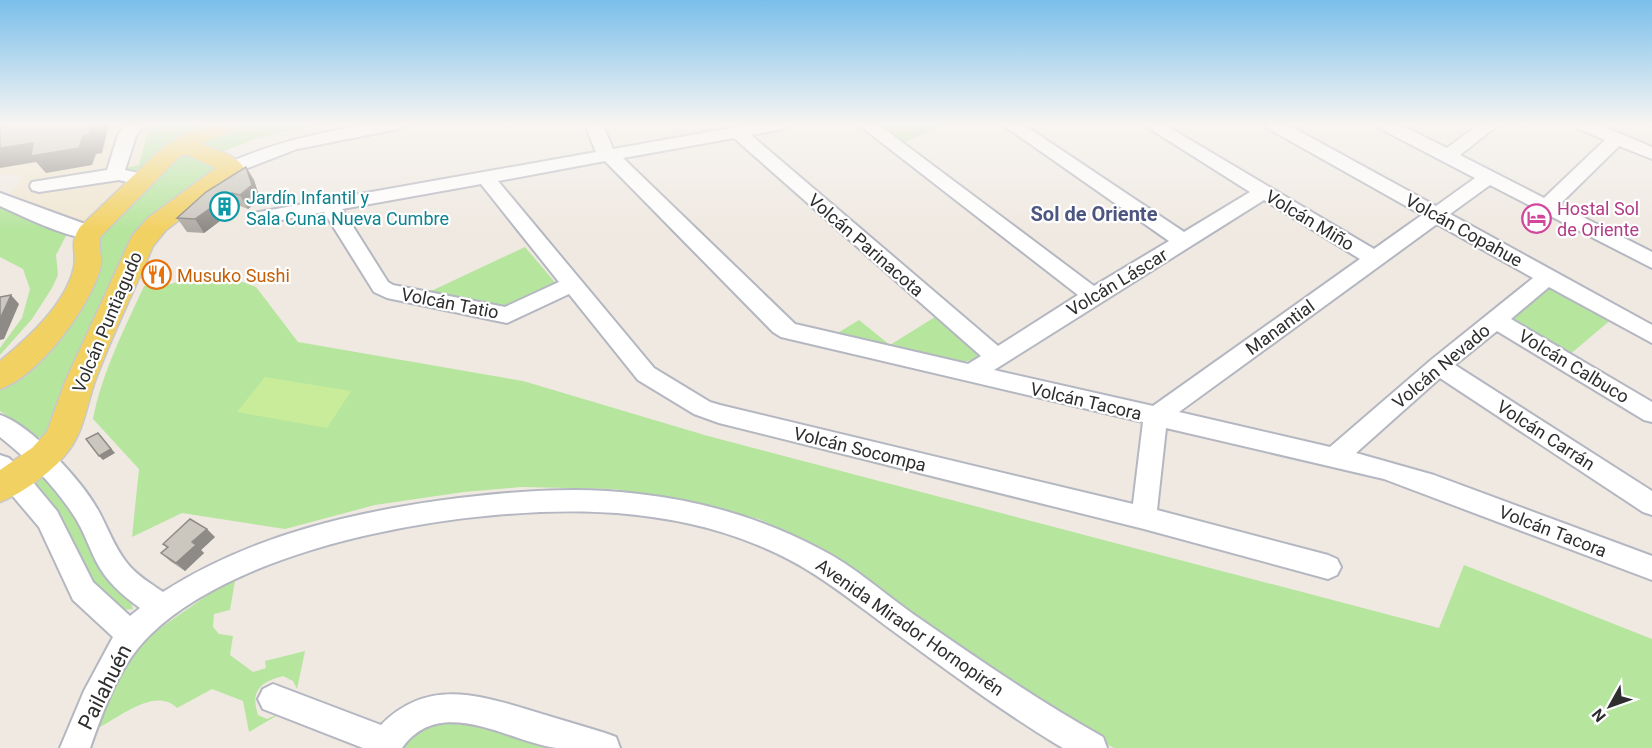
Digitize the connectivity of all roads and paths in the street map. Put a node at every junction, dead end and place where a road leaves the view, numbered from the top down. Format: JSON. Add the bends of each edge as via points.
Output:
{"nodes":[{"id":1,"x":119,"y":160,"type":"edge"},
{"id":2,"x":157,"y":160,"type":"edge"},
{"id":3,"x":219,"y":160,"type":"edge"},
{"id":4,"x":251,"y":160,"type":"edge"},
{"id":5,"x":582,"y":160,"type":"edge"},
{"id":6,"x":615,"y":160,"type":"edge"},
{"id":7,"x":769,"y":160,"type":"edge"},
{"id":8,"x":914,"y":160,"type":"edge"},
{"id":9,"x":1064,"y":160,"type":"edge"},
{"id":10,"x":1211,"y":160,"type":"edge"},
{"id":11,"x":1338,"y":160,"type":"edge"},
{"id":12,"x":1456,"y":160,"type":"edge"},
{"id":13,"x":1595,"y":160,"type":"edge"},
{"id":14,"x":232,"y":168,"type":"junction"},
{"id":15,"x":131,"y":176,"type":"junction"},
{"id":16,"x":486,"y":177,"type":"junction"},
{"id":17,"x":1489,"y":177,"type":"junction"},
{"id":18,"x":39,"y":186,"type":"dead end"},
{"id":19,"x":1264,"y":192,"type":"junction"},
{"id":20,"x":0,"y":199,"type":"edge"},
{"id":21,"x":330,"y":206,"type":"junction"},
{"id":22,"x":1546,"y":207,"type":"junction"},
{"id":23,"x":1437,"y":215,"type":"junction"},
{"id":24,"x":259,"y":218,"type":"dead end"},
{"id":25,"x":88,"y":233,"type":"junction"},
{"id":26,"x":1184,"y":241,"type":"junction"},
{"id":27,"x":1375,"y":259,"type":"junction"},
{"id":28,"x":1652,"y":261,"type":"edge"},
{"id":29,"x":1548,"y":277,"type":"junction"},
{"id":30,"x":573,"y":284,"type":"junction"},
{"id":31,"x":1093,"y":296,"type":"junction"},
{"id":32,"x":1496,"y":320,"type":"junction"},
{"id":33,"x":1652,"y":335,"type":"edge"},
{"id":34,"x":996,"y":357,"type":"junction"},
{"id":35,"x":1439,"y":366,"type":"junction"},
{"id":36,"x":970,"y":374,"type":"junction"},
{"id":37,"x":0,"y":377,"type":"edge"},
{"id":38,"x":1652,"y":413,"type":"edge"},
{"id":39,"x":1155,"y":417,"type":"junction"},
{"id":40,"x":0,"y":424,"type":"edge"},
{"id":41,"x":1336,"y":456,"type":"junction"},
{"id":42,"x":43,"y":457,"type":"junction"},
{"id":43,"x":5,"y":477,"type":"edge"},
{"id":44,"x":1652,"y":504,"type":"edge"},
{"id":45,"x":1143,"y":518,"type":"junction"},
{"id":46,"x":1328,"y":567,"type":"dead end"},
{"id":47,"x":1652,"y":568,"type":"edge"},
{"id":48,"x":162,"y":607,"type":"junction"},
{"id":49,"x":135,"y":631,"type":"junction"},
{"id":50,"x":273,"y":699,"type":"dead end"},
{"id":51,"x":1074,"y":744,"type":"edge"},
{"id":52,"x":386,"y":745,"type":"edge"},
{"id":53,"x":75,"y":748,"type":"edge"},
{"id":54,"x":605,"y":748,"type":"edge"}],
"edges":[{"from":1,"to":15,"type":"street","via":[[116,170]]},
{"from":2,"to":15,"type":"main road"},
{"from":3,"to":14,"type":"main road"},
{"from":4,"to":14,"type":"street","name":"Volcán Puntiagudo"},
{"from":5,"to":16,"type":"street"},
{"from":6,"to":36,"type":"street","name":"Volcán Tacora","via":[[784,329]]},
{"from":7,"to":34,"type":"street","name":"Volcán Parinacota"},
{"from":8,"to":31,"type":"street"},
{"from":9,"to":26,"type":"street"},
{"from":10,"to":19,"type":"street","name":"Volcán Miño"},
{"from":11,"to":23,"type":"street","name":"Volcán Copahue"},
{"from":12,"to":17,"type":"street"},
{"from":13,"to":22,"type":"street"},
{"from":14,"to":42,"type":"main road","name":"Volcán Puntiagudo","via":[[172,212],[141,242],[80,382],[63,432]]},
{"from":15,"to":18,"type":"street"},
{"from":15,"to":25,"type":"main road"},
{"from":16,"to":21,"type":"street"},
{"from":16,"to":30,"type":"street","name":"Volcán Socompa"},
{"from":17,"to":22,"type":"street"},
{"from":17,"to":23,"type":"street","name":"Manantial"},
{"from":19,"to":26,"type":"street","name":"Volcán Láscar"},
{"from":19,"to":27,"type":"street","name":"Volcán Miño"},
{"from":20,"to":25,"type":"street"},
{"from":21,"to":24,"type":"street"},
{"from":21,"to":30,"type":"street","name":"Volcán Tatio","via":[[384,290],[507,315]]},
{"from":22,"to":28,"type":"street"},
{"from":23,"to":27,"type":"street","name":"Manantial"},
{"from":23,"to":29,"type":"street","name":"Volcán Copahue"},
{"from":25,"to":37,"type":"main road","via":[[84,246],[86,273],[63,313],[30,354]]},
{"from":26,"to":31,"type":"street","name":"Volcán Láscar"},
{"from":27,"to":39,"type":"street","name":"Manantial"},
{"from":29,"to":32,"type":"street","name":"Volcán Nevado"},
{"from":29,"to":33,"type":"street","name":"Volcán Copahue"},
{"from":30,"to":45,"type":"street","name":"Volcán Socompa","via":[[646,374],[710,411]]},
{"from":31,"to":34,"type":"street","name":"Volcán Láscar"},
{"from":32,"to":35,"type":"street","name":"Volcán Nevado"},
{"from":32,"to":38,"type":"street","name":"Volcán Calbuco"},
{"from":34,"to":36,"type":"street","name":"Volcán Láscar"},
{"from":35,"to":41,"type":"street","name":"Volcán Nevado"},
{"from":35,"to":44,"type":"street","name":"Volcán Carrán"},
{"from":36,"to":39,"type":"street","name":"Volcán Tacora"},
{"from":39,"to":41,"type":"street","name":"Volcán Tacora"},
{"from":39,"to":45,"type":"street"},
{"from":40,"to":42,"type":"street"},
{"from":41,"to":47,"type":"street","name":"Volcán Tacora","via":[[1425,482]]},
{"from":42,"to":43,"type":"main road","name":"Volcán Puntiagudo"},
{"from":42,"to":48,"type":"street","via":[[89,517],[112,566]]},
{"from":43,"to":49,"type":"street","via":[[37,505],[57,532],[83,591],[106,614]]},
{"from":45,"to":46,"type":"street","name":"Volcán Socompa"},
{"from":48,"to":49,"type":"street","name":"Avenida Mirador Hornopirén"},
{"from":48,"to":51,"type":"street","name":"Avenida Mirador Hornopirén","via":[[256,555],[359,525],[520,502],[606,502],[666,508],[760,534],[828,567]]},
{"from":49,"to":53,"type":"street","name":"Pailahuén","via":[[100,690]]},
{"from":50,"to":52,"type":"street"},
{"from":52,"to":54,"type":"street","via":[[405,723],[437,709],[458,707]]}]}
